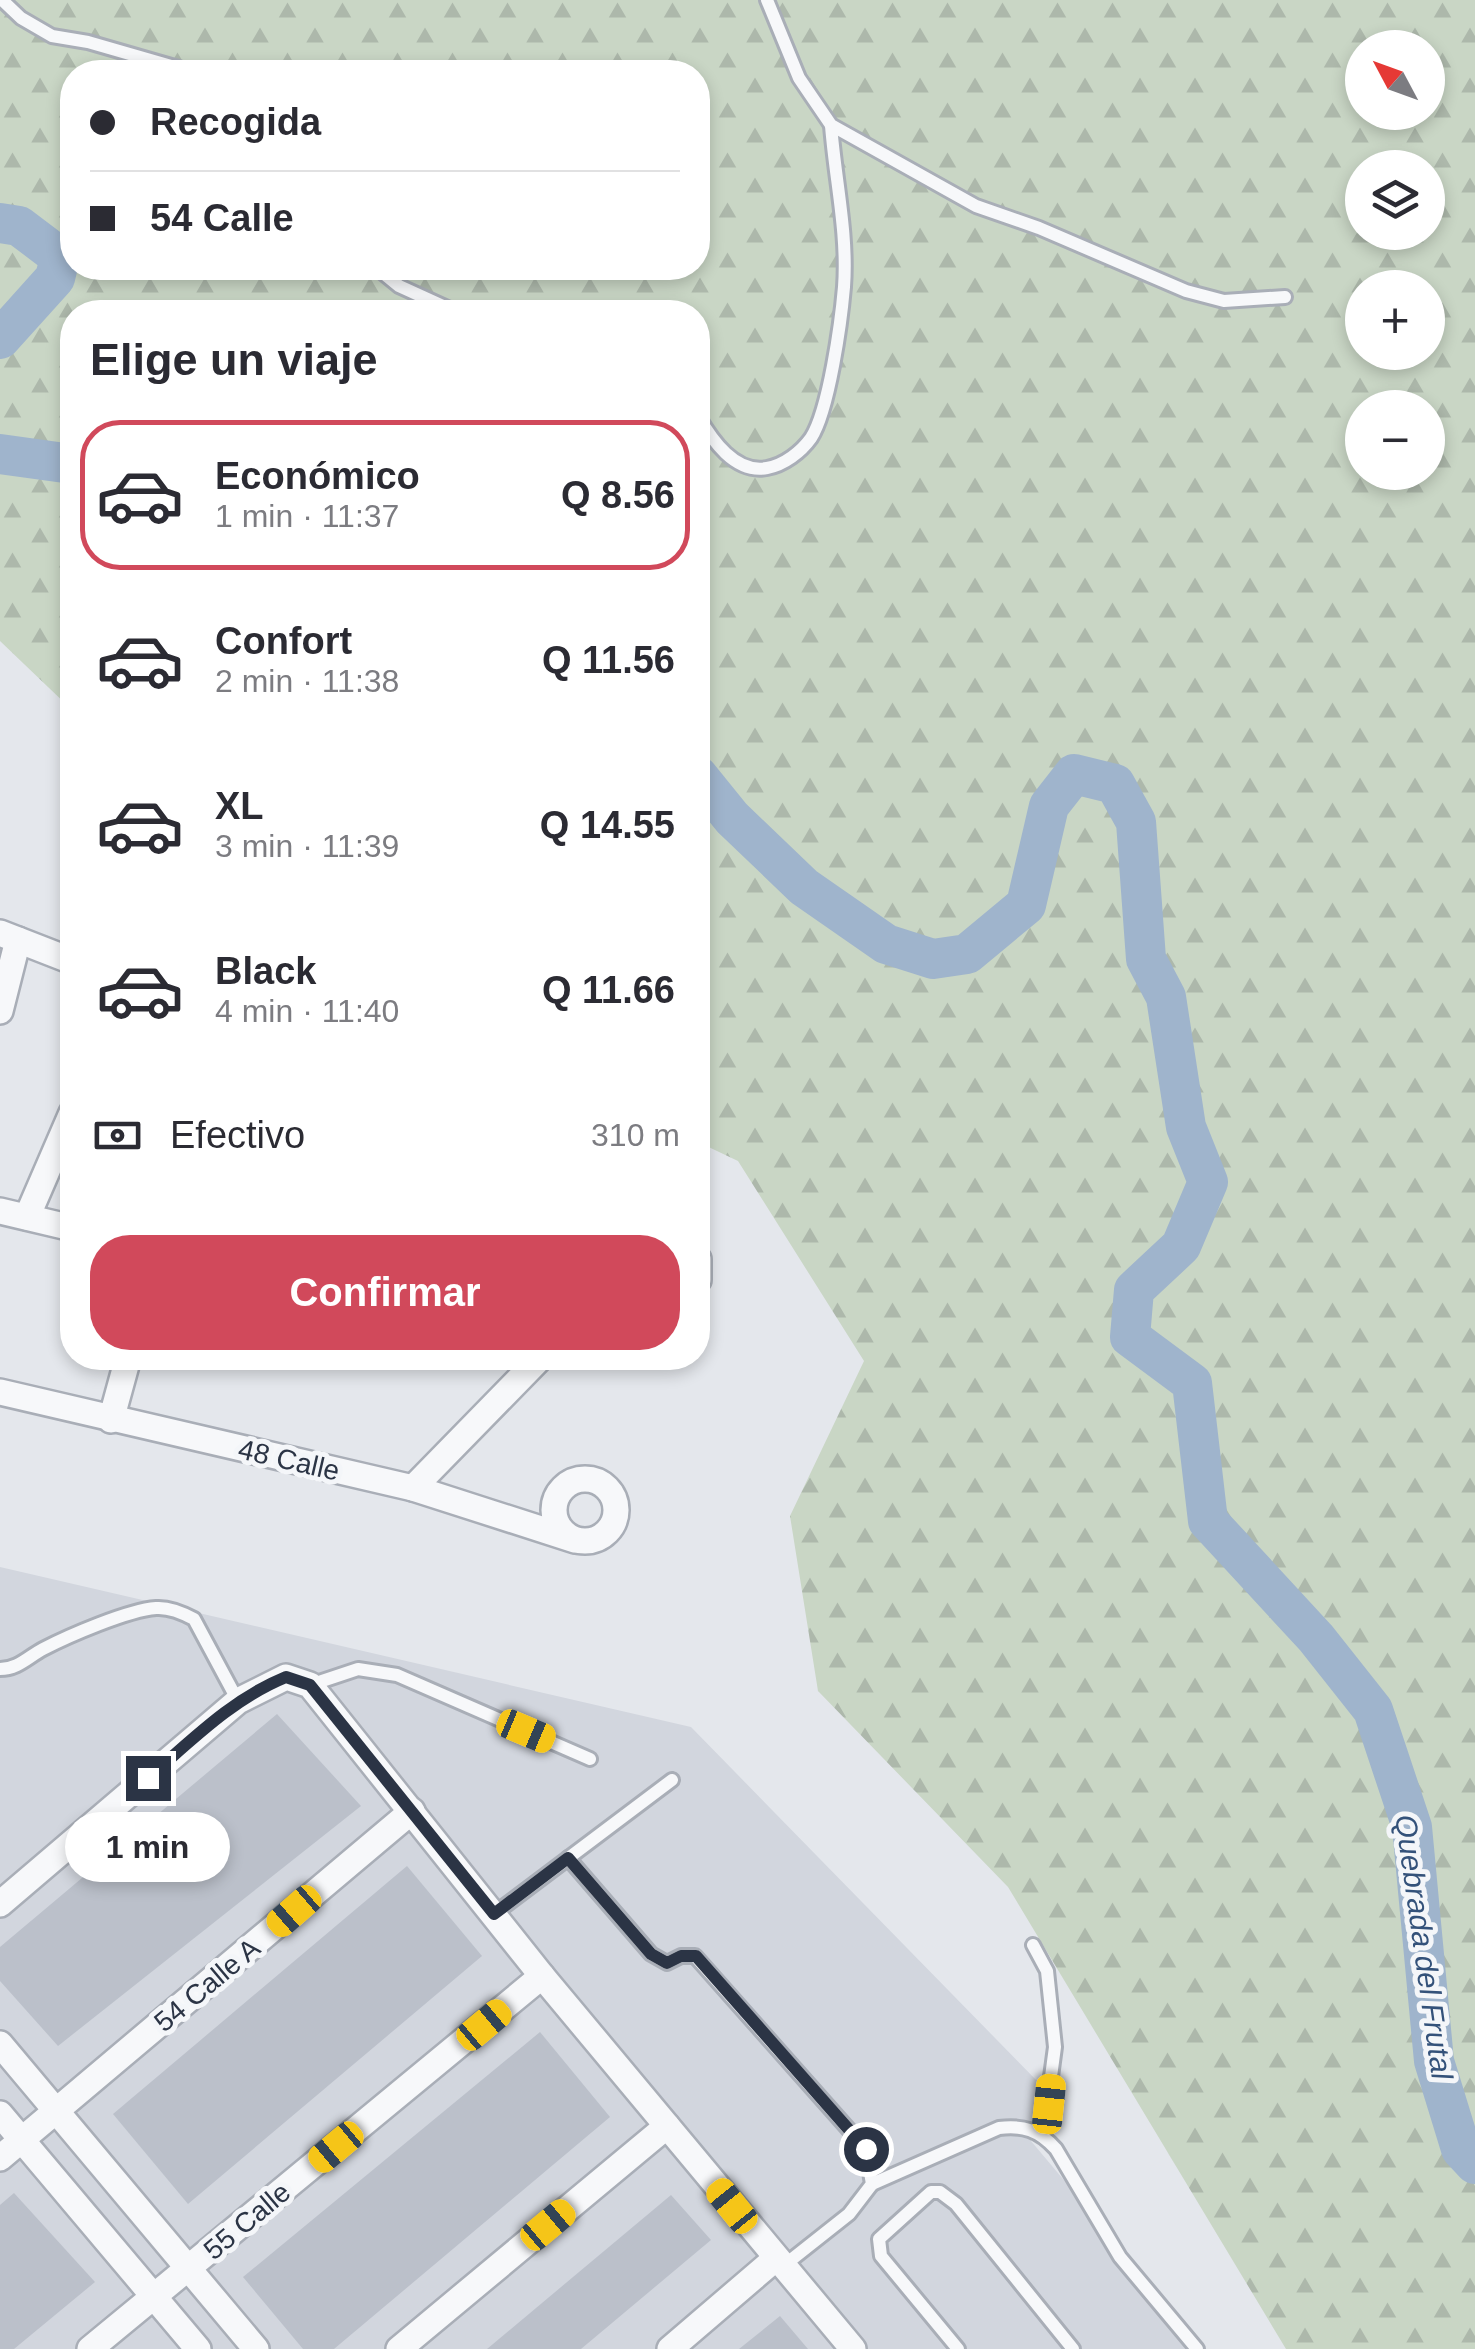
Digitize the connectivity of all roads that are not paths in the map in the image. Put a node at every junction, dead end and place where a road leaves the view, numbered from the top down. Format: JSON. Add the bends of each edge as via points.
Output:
{"nodes":[{"id":1,"x":2,"y":0,"type":"edge"},
{"id":2,"x":767,"y":0,"type":"edge"},
{"id":3,"x":150,"y":60,"type":"edge"},
{"id":4,"x":831,"y":125,"type":"junction"},
{"id":5,"x":392,"y":280,"type":"edge"},
{"id":6,"x":1286,"y":297,"type":"dead end"},
{"id":7,"x":430,"y":300,"type":"edge"},
{"id":8,"x":710,"y":438,"type":"edge"},
{"id":9,"x":9,"y":937,"type":"edge"},
{"id":10,"x":60,"y":957,"type":"edge"},
{"id":11,"x":0,"y":1010,"type":"edge"},
{"id":12,"x":60,"y":1140,"type":"edge"},
{"id":13,"x":0,"y":1211,"type":"edge"},
{"id":14,"x":26,"y":1217,"type":"junction"},
{"id":15,"x":60,"y":1225,"type":"edge"},
{"id":16,"x":125,"y":1370,"type":"edge"},
{"id":17,"x":528,"y":1370,"type":"edge"},
{"id":18,"x":0,"y":1392,"type":"edge"},
{"id":19,"x":111,"y":1420,"type":"junction"},
{"id":20,"x":412,"y":1488,"type":"junction"},
{"id":21,"x":575,"y":1540,"type":"dead end"},
{"id":22,"x":0,"y":1669,"type":"edge"},
{"id":23,"x":298,"y":1681,"type":"junction"},
{"id":24,"x":238,"y":1702,"type":"junction"},
{"id":25,"x":590,"y":1760,"type":"dead end"},
{"id":26,"x":672,"y":1780,"type":"dead end"},
{"id":27,"x":412,"y":1811,"type":"junction"},
{"id":28,"x":568,"y":1858,"type":"junction"},
{"id":29,"x":0,"y":1904,"type":"edge"},
{"id":30,"x":494,"y":1914,"type":"junction"},
{"id":31,"x":1033,"y":1946,"type":"dead end"},
{"id":32,"x":542,"y":1976,"type":"junction"},
{"id":33,"x":0,"y":2044,"type":"edge"},
{"id":34,"x":58,"y":2112,"type":"junction"},
{"id":35,"x":0,"y":2114,"type":"edge"},
{"id":36,"x":667,"y":2126,"type":"junction"},
{"id":37,"x":1043,"y":2136,"type":"junction"},
{"id":38,"x":22,"y":2140,"type":"junction"},
{"id":39,"x":0,"y":2158,"type":"edge"},
{"id":40,"x":872,"y":2184,"type":"junction"},
{"id":41,"x":778,"y":2263,"type":"junction"},
{"id":42,"x":188,"y":2269,"type":"junction"},
{"id":43,"x":153,"y":2296,"type":"junction"},
{"id":44,"x":90,"y":2349,"type":"edge"},
{"id":45,"x":198,"y":2349,"type":"edge"},
{"id":46,"x":256,"y":2349,"type":"edge"},
{"id":47,"x":398,"y":2349,"type":"edge"},
{"id":48,"x":670,"y":2349,"type":"edge"},
{"id":49,"x":853,"y":2349,"type":"edge"},
{"id":50,"x":958,"y":2349,"type":"edge"},
{"id":51,"x":1073,"y":2349,"type":"edge"},
{"id":52,"x":1197,"y":2349,"type":"edge"}],
"edges":[{"from":1,"to":3,"type":"lane","via":[[52,36]]},
{"from":2,"to":4,"type":"lane","via":[[799,78]]},
{"from":4,"to":6,"type":"lane","via":[[976,206],[1186,291],[1224,301]]},
{"from":4,"to":8,"type":"lane","via":[[844,287],[812,437],[788,461],[764,469],[731,460]]},
{"from":5,"to":7,"type":"lane"},
{"from":9,"to":10,"type":"street"},
{"from":9,"to":11,"type":"street"},
{"from":12,"to":14,"type":"street"},
{"from":13,"to":14,"type":"street"},
{"from":14,"to":15,"type":"street"},
{"from":16,"to":19,"type":"street"},
{"from":17,"to":20,"type":"street"},
{"from":18,"to":19,"type":"street","name":"48 Calle"},
{"from":19,"to":20,"type":"street","name":"48 Calle"},
{"from":20,"to":21,"type":"street","name":"48 Calle"},
{"from":22,"to":24,"type":"lane","via":[[155,1608],[194,1620]]},
{"from":23,"to":24,"type":"street"},
{"from":23,"to":25,"type":"lane","via":[[358,1669],[397,1675]]},
{"from":23,"to":27,"type":"street"},
{"from":24,"to":29,"type":"street"},
{"from":26,"to":28,"type":"lane"},
{"from":27,"to":30,"type":"street"},
{"from":27,"to":34,"type":"street","name":"54 Calle A"},
{"from":28,"to":30,"type":"lane"},
{"from":28,"to":40,"type":"lane","via":[[651,1954],[667,1963],[696,1956],[866,2149]]},
{"from":30,"to":32,"type":"street"},
{"from":31,"to":37,"type":"lane","via":[[1047,1971],[1055,2047]]},
{"from":32,"to":36,"type":"street"},
{"from":32,"to":42,"type":"street","name":"55 Calle"},
{"from":33,"to":34,"type":"street"},
{"from":34,"to":38,"type":"street","name":"54 Calle A"},
{"from":34,"to":42,"type":"street"},
{"from":35,"to":38,"type":"street"},
{"from":36,"to":41,"type":"street"},
{"from":36,"to":47,"type":"street"},
{"from":37,"to":40,"type":"lane","via":[[1021,2126],[999,2128]]},
{"from":37,"to":52,"type":"lane","via":[[1120,2257]]},
{"from":38,"to":39,"type":"street","name":"54 Calle A"},
{"from":38,"to":43,"type":"street"},
{"from":40,"to":41,"type":"lane","via":[[849,2214]]},
{"from":41,"to":48,"type":"street"},
{"from":41,"to":49,"type":"street"},
{"from":42,"to":43,"type":"street","name":"55 Calle"},
{"from":42,"to":46,"type":"street"},
{"from":43,"to":44,"type":"street","name":"55 Calle"},
{"from":43,"to":45,"type":"street"},
{"from":50,"to":51,"type":"lane","via":[[878,2248],[879,2239],[931,2192],[956,2204]]}]}
